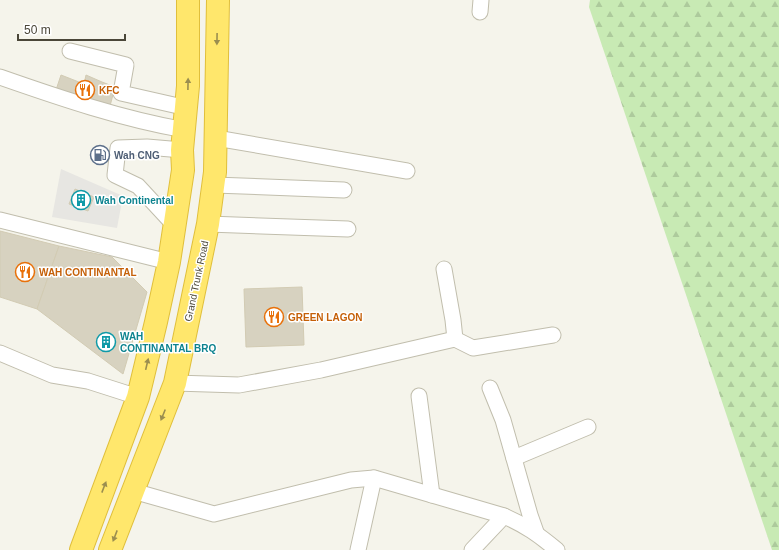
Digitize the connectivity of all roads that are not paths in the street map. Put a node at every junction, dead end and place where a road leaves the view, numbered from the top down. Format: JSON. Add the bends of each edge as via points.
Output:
{"nodes":[{"id":1,"x":188,"y":0,"type":"edge"},
{"id":2,"x":218,"y":0,"type":"edge"},
{"id":3,"x":70,"y":50,"type":"dead end"},
{"id":4,"x":0,"y":77,"type":"edge"},
{"id":5,"x":187,"y":108,"type":"junction"},
{"id":6,"x":216,"y":138,"type":"junction"},
{"id":7,"x":184,"y":150,"type":"junction"},
{"id":8,"x":407,"y":171,"type":"dead end"},
{"id":9,"x":214,"y":179,"type":"junction"},
{"id":10,"x":344,"y":190,"type":"dead end"},
{"id":11,"x":0,"y":220,"type":"edge"},
{"id":12,"x":208,"y":224,"type":"junction"},
{"id":13,"x":175,"y":226,"type":"junction"},
{"id":14,"x":348,"y":229,"type":"dead end"},
{"id":15,"x":169,"y":262,"type":"junction"},
{"id":16,"x":444,"y":269,"type":"dead end"},
{"id":17,"x":554,"y":335,"type":"dead end"},
{"id":18,"x":455,"y":338,"type":"junction"},
{"id":19,"x":0,"y":353,"type":"edge"},
{"id":20,"x":175,"y":383,"type":"junction"},
{"id":21,"x":490,"y":388,"type":"dead end"},
{"id":22,"x":419,"y":396,"type":"dead end"},
{"id":23,"x":138,"y":397,"type":"junction"},
{"id":24,"x":588,"y":427,"type":"dead end"},
{"id":25,"x":514,"y":458,"type":"junction"},
{"id":26,"x":374,"y":478,"type":"junction"},
{"id":27,"x":133,"y":491,"type":"junction"},
{"id":28,"x":432,"y":495,"type":"junction"},
{"id":29,"x":504,"y":516,"type":"junction"},
{"id":30,"x":536,"y":532,"type":"junction"},
{"id":31,"x":81,"y":550,"type":"edge"},
{"id":32,"x":110,"y":550,"type":"edge"},
{"id":33,"x":358,"y":550,"type":"edge"},
{"id":34,"x":472,"y":550,"type":"edge"},
{"id":35,"x":557,"y":550,"type":"edge"}],
"edges":[{"from":5,"to":1,"type":"highway","one_way":true},
{"from":2,"to":6,"type":"highway","name":"Grand Trunk Road","one_way":true},
{"from":3,"to":5,"type":"street","via":[[126,65],[121,93]]},
{"from":4,"to":7,"type":"street","via":[[62,99],[158,125]]},
{"from":5,"to":7,"type":"highway"},
{"from":6,"to":8,"type":"street"},
{"from":6,"to":9,"type":"highway","name":"Grand Trunk Road"},
{"from":7,"to":9,"type":"highway"},
{"from":7,"to":13,"type":"highway"},
{"from":7,"to":13,"type":"street","via":[[118,148],[115,175],[138,186]]},
{"from":9,"to":10,"type":"street"},
{"from":9,"to":12,"type":"highway","name":"Grand Trunk Road"},
{"from":11,"to":15,"type":"street"},
{"from":12,"to":14,"type":"street"},
{"from":12,"to":20,"type":"highway","name":"Grand Trunk Road"},
{"from":13,"to":15,"type":"highway"},
{"from":23,"to":15,"type":"highway","one_way":true},
{"from":16,"to":18,"type":"street"},
{"from":17,"to":18,"type":"street","via":[[473,348]]},
{"from":18,"to":20,"type":"street","via":[[321,370],[239,385]]},
{"from":19,"to":23,"type":"street","via":[[52,375],[88,381]]},
{"from":20,"to":27,"type":"highway","name":"Grand Trunk Road","one_way":true},
{"from":21,"to":25,"type":"street"},
{"from":22,"to":28,"type":"street"},
{"from":31,"to":23,"type":"highway","one_way":true},
{"from":24,"to":25,"type":"street"},
{"from":25,"to":30,"type":"street"},
{"from":26,"to":27,"type":"street","via":[[351,480],[214,514]]},
{"from":26,"to":28,"type":"street"},
{"from":26,"to":33,"type":"street"},
{"from":27,"to":32,"type":"highway","name":"Grand Trunk Road","one_way":true},
{"from":28,"to":29,"type":"street"},
{"from":29,"to":30,"type":"street"},
{"from":29,"to":34,"type":"street"},
{"from":30,"to":35,"type":"street"}]}
